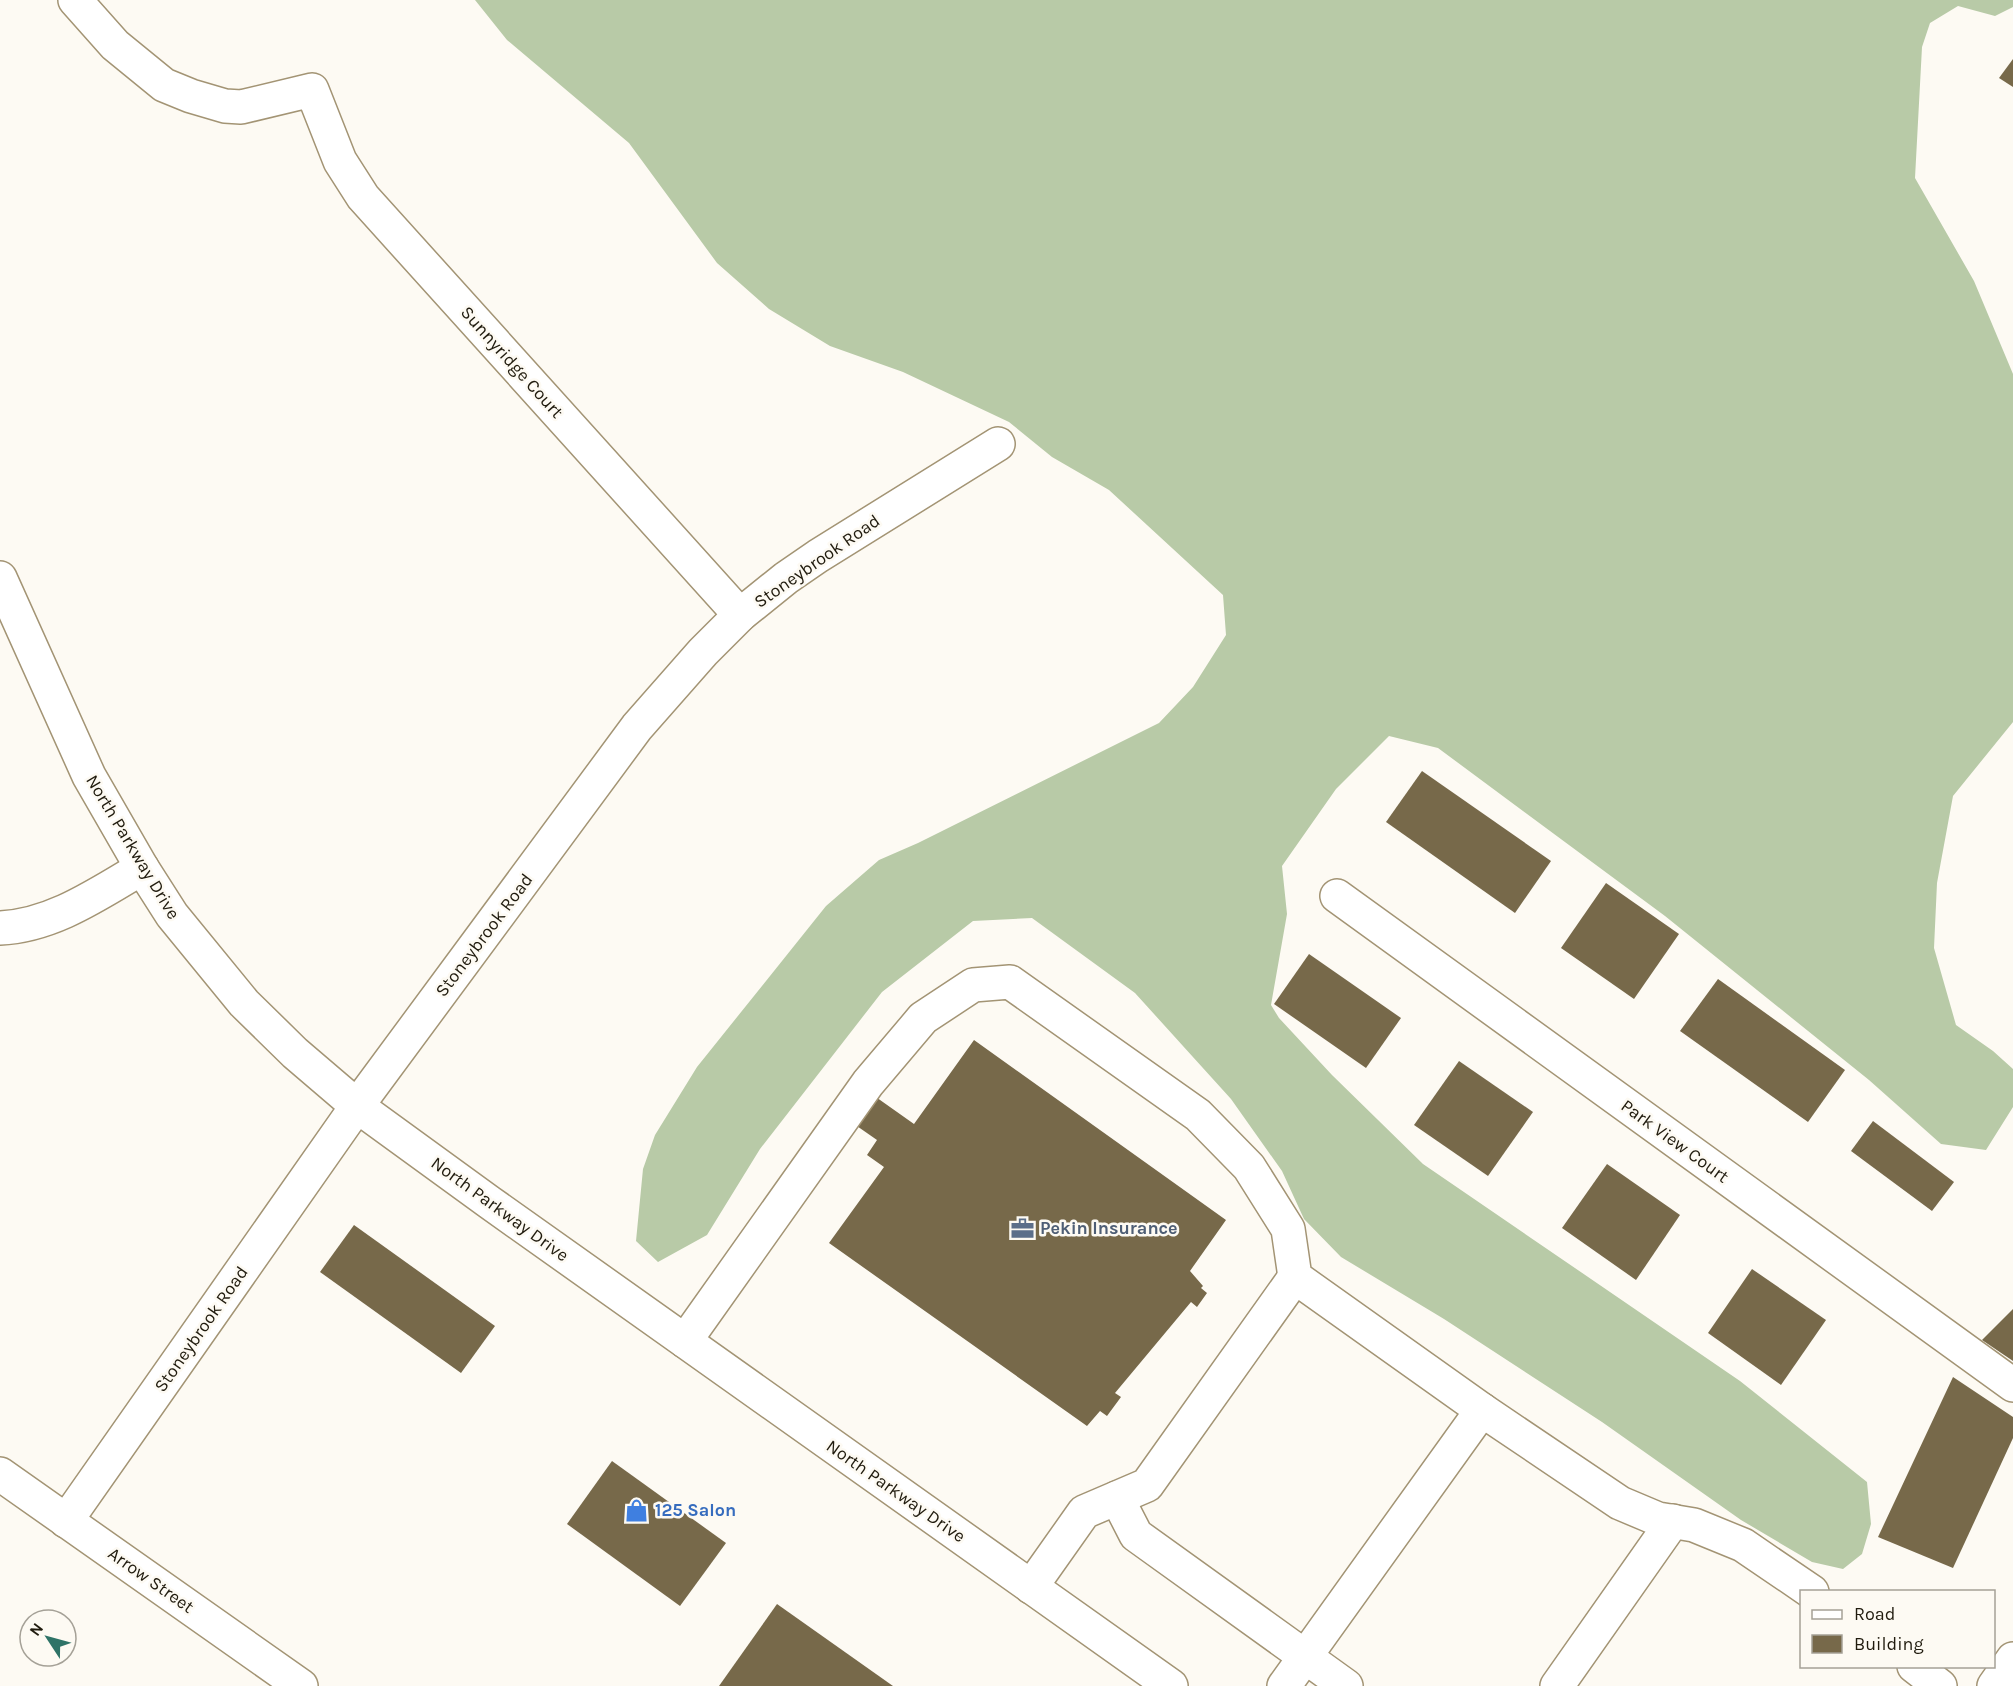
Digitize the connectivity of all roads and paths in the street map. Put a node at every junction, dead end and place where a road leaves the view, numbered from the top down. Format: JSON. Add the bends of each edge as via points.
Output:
{"nodes":[{"id":1,"x":75,"y":0,"type":"edge"},
{"id":2,"x":998,"y":444,"type":"dead end"},
{"id":3,"x":0,"y":578,"type":"edge"},
{"id":4,"x":740,"y":615,"type":"junction"},
{"id":5,"x":142,"y":868,"type":"junction"},
{"id":6,"x":1337,"y":896,"type":"dead end"},
{"id":7,"x":0,"y":928,"type":"edge"},
{"id":8,"x":357,"y":1106,"type":"junction"},
{"id":9,"x":1295,"y":1277,"type":"junction"},
{"id":10,"x":685,"y":1341,"type":"junction"},
{"id":11,"x":2013,"y":1385,"type":"edge"},
{"id":12,"x":1482,"y":1410,"type":"junction"},
{"id":13,"x":0,"y":1474,"type":"edge"},
{"id":14,"x":1117,"y":1498,"type":"junction"},
{"id":15,"x":66,"y":1521,"type":"junction"},
{"id":16,"x":1673,"y":1521,"type":"junction"},
{"id":17,"x":1031,"y":1587,"type":"junction"},
{"id":18,"x":1809,"y":1590,"type":"edge"},
{"id":19,"x":1305,"y":1657,"type":"junction"},
{"id":20,"x":2013,"y":1659,"type":"edge"},
{"id":21,"x":1917,"y":1668,"type":"edge"},
{"id":22,"x":302,"y":1686,"type":"edge"},
{"id":23,"x":1171,"y":1686,"type":"edge"},
{"id":24,"x":1284,"y":1686,"type":"edge"},
{"id":25,"x":1346,"y":1686,"type":"edge"},
{"id":26,"x":1557,"y":1686,"type":"edge"},
{"id":27,"x":1940,"y":1686,"type":"edge"},
{"id":28,"x":1994,"y":1686,"type":"edge"}],
"edges":[{"from":1,"to":4,"type":"street","name":"Sunnyridge Court","via":[[115,45],[164,86],[225,106],[241,107],[312,90],[340,161],[363,197]]},
{"from":2,"to":4,"type":"street","name":"Stoneybrook Road","via":[[818,556]]},
{"from":3,"to":5,"type":"street","name":"North Parkway Drive","via":[[89,776]]},
{"from":4,"to":8,"type":"street","name":"Stoneybrook Road","via":[[638,727]]},
{"from":5,"to":7,"type":"street","via":[[41,922]]},
{"from":5,"to":8,"type":"street","name":"North Parkway Drive","via":[[172,915],[244,1003]]},
{"from":6,"to":11,"type":"street","name":"Park View Court"},
{"from":8,"to":10,"type":"street","name":"North Parkway Drive"},
{"from":8,"to":15,"type":"street","name":"Stoneybrook Road"},
{"from":9,"to":10,"type":"street","via":[[1288,1229],[1249,1167],[1198,1115],[1010,982],[973,985],[923,1018],[868,1083]]},
{"from":9,"to":12,"type":"street"},
{"from":9,"to":14,"type":"street","via":[[1147,1485]]},
{"from":10,"to":17,"type":"street","name":"North Parkway Drive"},
{"from":12,"to":16,"type":"street","via":[[1620,1503]]},
{"from":12,"to":19,"type":"street"},
{"from":13,"to":15,"type":"street","name":"Arrow Street"},
{"from":14,"to":17,"type":"street","via":[[1083,1512]]},
{"from":14,"to":19,"type":"street","via":[[1136,1535]]},
{"from":15,"to":22,"type":"street","name":"Arrow Street"},
{"from":16,"to":18,"type":"street","via":[[1694,1525],[1743,1545]]},
{"from":16,"to":26,"type":"street"},
{"from":17,"to":23,"type":"street","name":"North Parkway Drive"},
{"from":19,"to":24,"type":"street"},
{"from":19,"to":25,"type":"street"},
{"from":20,"to":28,"type":"street"},
{"from":21,"to":27,"type":"street"}]}
